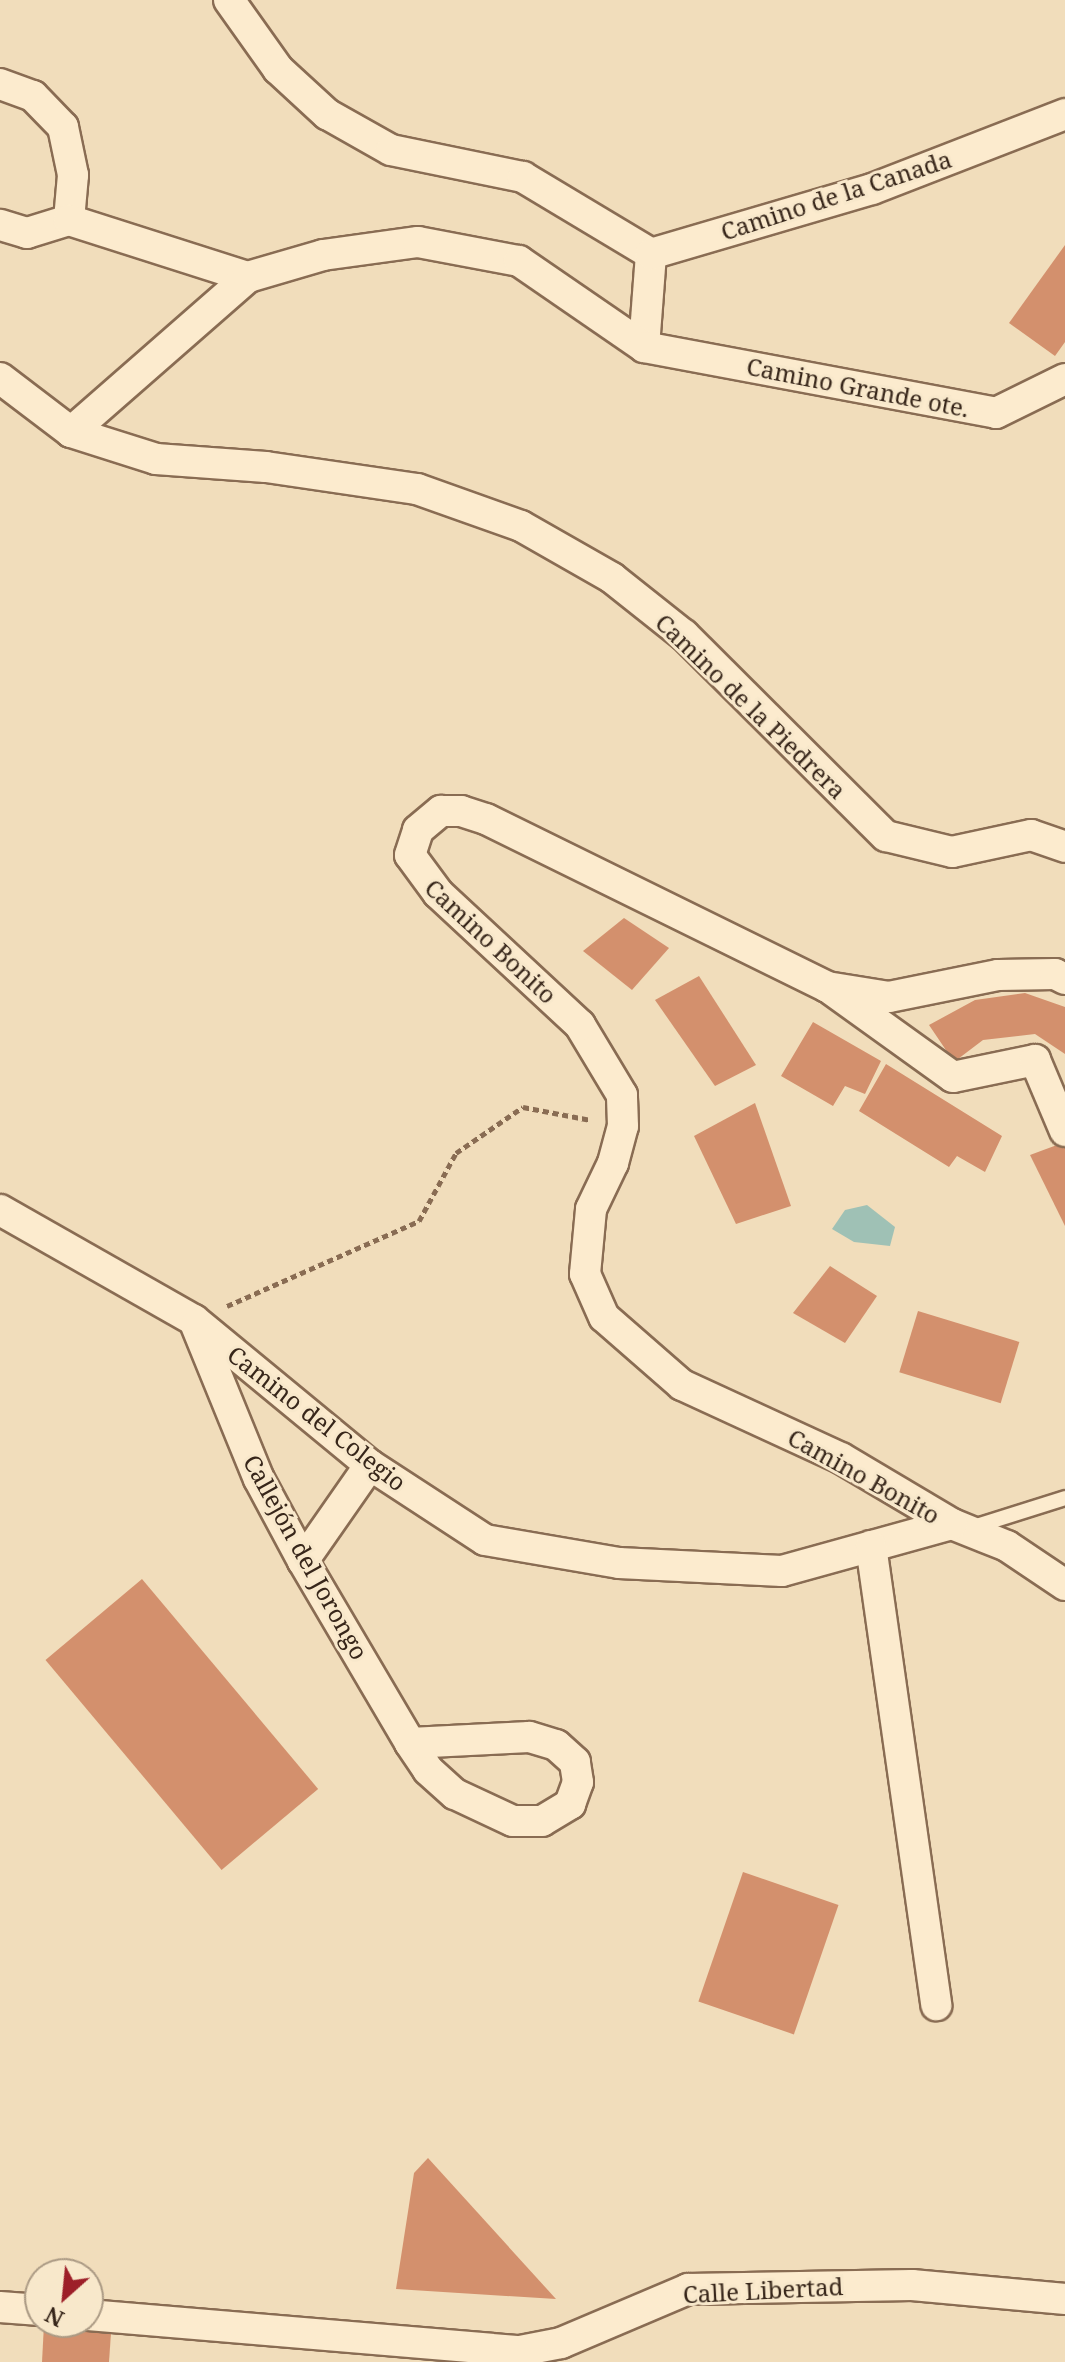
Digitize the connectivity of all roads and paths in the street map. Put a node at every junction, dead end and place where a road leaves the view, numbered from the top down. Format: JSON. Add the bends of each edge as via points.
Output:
{"nodes":[{"id":1,"x":229,"y":0,"type":"edge"},
{"id":2,"x":0,"y":84,"type":"edge"},
{"id":3,"x":1065,"y":114,"type":"edge"},
{"id":4,"x":69,"y":220,"type":"junction"},
{"id":5,"x":0,"y":225,"type":"edge"},
{"id":6,"x":651,"y":254,"type":"junction"},
{"id":7,"x":248,"y":277,"type":"junction"},
{"id":8,"x":644,"y":347,"type":"junction"},
{"id":9,"x":0,"y":378,"type":"edge"},
{"id":10,"x":1065,"y":379,"type":"edge"},
{"id":11,"x":71,"y":432,"type":"junction"},
{"id":12,"x":1065,"y":847,"type":"edge"},
{"id":13,"x":1065,"y":979,"type":"edge"},
{"id":14,"x":827,"y":987,"type":"junction"},
{"id":15,"x":623,"y":1126,"type":"junction"},
{"id":16,"x":1065,"y":1131,"type":"edge"},
{"id":17,"x":0,"y":1210,"type":"edge"},
{"id":18,"x":194,"y":1320,"type":"junction"},
{"id":19,"x":370,"y":1465,"type":"junction"},
{"id":20,"x":1065,"y":1498,"type":"edge"},
{"id":21,"x":959,"y":1527,"type":"junction"},
{"id":22,"x":871,"y":1546,"type":"junction"},
{"id":23,"x":303,"y":1561,"type":"junction"},
{"id":24,"x":1065,"y":1585,"type":"edge"},
{"id":25,"x":410,"y":1743,"type":"junction"},
{"id":26,"x":936,"y":2005,"type":"dead end"},
{"id":27,"x":1065,"y":2299,"type":"edge"},
{"id":28,"x":0,"y":2307,"type":"edge"},
{"id":29,"x":24,"y":2309,"type":"edge"},
{"id":30,"x":104,"y":2316,"type":"edge"}],
"edges":[{"from":1,"to":6,"type":"street","via":[[278,69],[327,114],[391,150],[523,177]]},
{"from":2,"to":4,"type":"street","via":[[33,96],[63,127],[73,175]]},
{"from":3,"to":6,"type":"street","name":"Camino de la Canada","via":[[872,189]]},
{"from":4,"to":5,"type":"street","via":[[27,233]]},
{"from":4,"to":7,"type":"street"},
{"from":6,"to":8,"type":"street"},
{"from":7,"to":8,"type":"street","via":[[323,255],[418,242],[519,261]]},
{"from":7,"to":11,"type":"street"},
{"from":8,"to":10,"type":"street","name":"Camino Grande ote.","via":[[996,413]]},
{"from":9,"to":11,"type":"street","name":"Camino de la Piedrera"},
{"from":11,"to":12,"type":"street","name":"Camino de la Piedrera","via":[[156,459],[266,467],[417,489],[521,526],[612,578],[684,635],[886,836],[952,852],[1031,835]]},
{"from":13,"to":14,"type":"street","name":"Camino Bonito","via":[[1055,974],[998,975],[889,997]]},
{"from":14,"to":15,"type":"street","name":"Camino Bonito","via":[[486,819],[441,811],[418,830],[414,842],[410,855],[420,874],[580,1025],[622,1095]]},
{"from":14,"to":16,"type":"street","via":[[953,1077],[1035,1060]]},
{"from":15,"to":18,"type":"path","via":[[523,1107],[456,1153],[419,1221]]},
{"from":15,"to":21,"type":"street","name":"Camino Bonito","via":[[591,1209],[585,1274],[604,1317],[682,1385],[841,1458]]},
{"from":17,"to":18,"type":"street","name":"Camino del Colegio"},
{"from":18,"to":19,"type":"street","name":"Camino del Colegio"},
{"from":18,"to":23,"type":"street","name":"Callejón del Jorongo","via":[[259,1479]]},
{"from":19,"to":22,"type":"street","name":"Camino del Colegio","via":[[485,1540],[619,1563],[782,1571]]},
{"from":19,"to":23,"type":"street"},
{"from":20,"to":21,"type":"lane"},
{"from":21,"to":22,"type":"street","name":"Camino del Colegio"},
{"from":21,"to":24,"type":"street","via":[[1007,1546]]},
{"from":22,"to":26,"type":"street"},
{"from":23,"to":25,"type":"street","name":"Callejón del Jorongo"},
{"from":25,"to":25,"type":"street","name":"Callejón del Jorongo","via":[[529,1737],[556,1745],[575,1762],[578,1782],[570,1804],[542,1821],[513,1821],[455,1794]]},
{"from":27,"to":30,"type":"street","name":"Calle Libertad","via":[[912,2285],[688,2289],[561,2343],[520,2351]]},
{"from":28,"to":29,"type":"street"}]}
